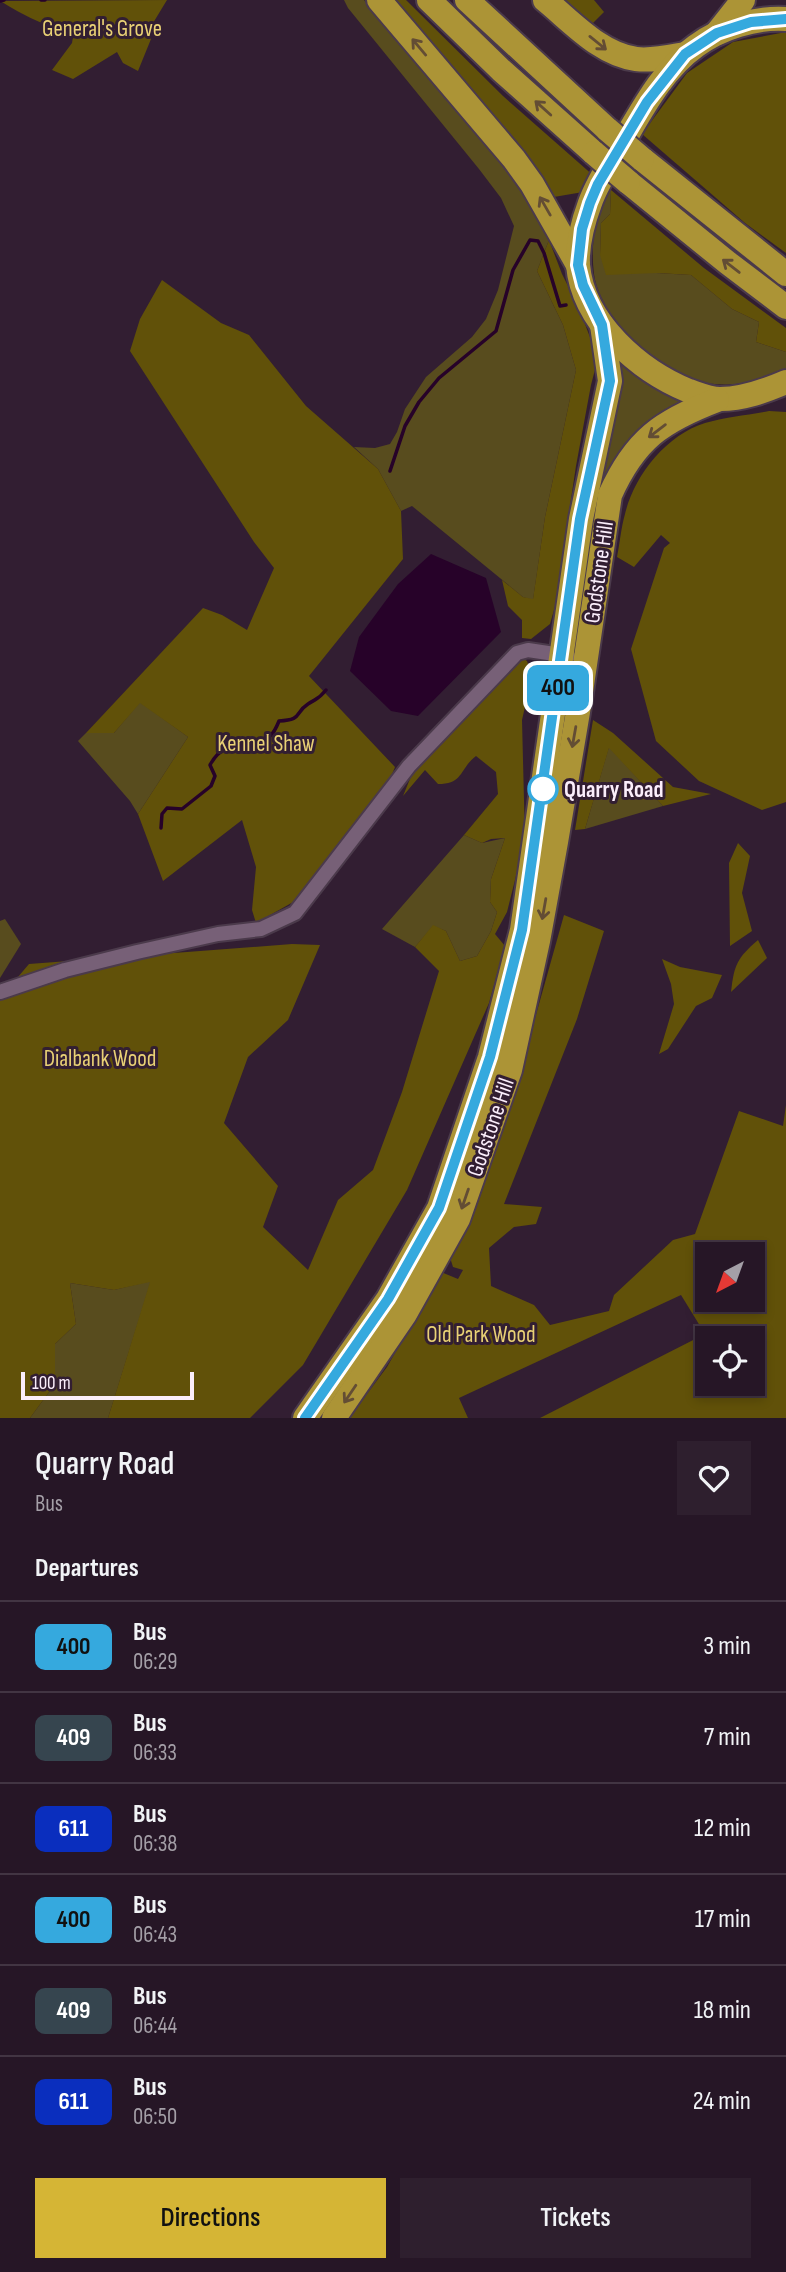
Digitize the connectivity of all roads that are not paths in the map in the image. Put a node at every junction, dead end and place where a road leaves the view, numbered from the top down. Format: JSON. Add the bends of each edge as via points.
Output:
{"nodes":[{"id":1,"x":379,"y":0,"type":"edge"},
{"id":2,"x":429,"y":0,"type":"edge"},
{"id":3,"x":467,"y":0,"type":"edge"},
{"id":4,"x":545,"y":0,"type":"edge"},
{"id":5,"x":743,"y":0,"type":"edge"},
{"id":6,"x":786,"y":19,"type":"edge"},
{"id":7,"x":717,"y":33,"type":"junction"},
{"id":8,"x":685,"y":54,"type":"junction"},
{"id":9,"x":578,"y":265,"type":"junction"},
{"id":10,"x":786,"y":274,"type":"edge"},
{"id":11,"x":786,"y":307,"type":"edge"},
{"id":12,"x":602,"y":325,"type":"junction"},
{"id":13,"x":779,"y":390,"type":"edge"},
{"id":14,"x":717,"y":400,"type":"junction"},
{"id":15,"x":575,"y":654,"type":"junction"},
{"id":16,"x":0,"y":992,"type":"edge"},
{"id":17,"x":305,"y":1418,"type":"edge"},
{"id":18,"x":334,"y":1418,"type":"edge"}],
"edges":[{"from":9,"to":1,"type":"highway","one_way":true,"via":[[526,176]]},
{"from":11,"to":2,"type":"highway","one_way":true,"bridge":true,"via":[[594,153]]},
{"from":3,"to":10,"type":"highway","bridge":true,"via":[[608,130]]},
{"from":4,"to":8,"type":"highway","one_way":true,"via":[[608,51],[635,59]]},
{"from":5,"to":7,"type":"highway"},
{"from":6,"to":7,"type":"highway","via":[[751,22]]},
{"from":7,"to":8,"type":"highway"},
{"from":8,"to":9,"type":"highway","via":[[647,102],[598,184],[582,229]]},
{"from":9,"to":12,"type":"highway"},
{"from":12,"to":14,"type":"highway","via":[[626,352],[672,384]]},
{"from":12,"to":15,"type":"highway","name":"Godstone Hill","via":[[610,381],[580,519]]},
{"from":13,"to":14,"type":"highway","name":"Godstone Hill"},
{"from":14,"to":15,"type":"highway","name":"Godstone Hill","one_way":true,"via":[[680,414],[650,435],[622,468],[610,495]]},
{"from":15,"to":16,"type":"street","via":[[517,653],[409,766],[295,913],[261,929],[137,952]]},
{"from":15,"to":17,"type":"highway","name":"Godstone Hill","via":[[522,930],[490,1057],[439,1208],[388,1299]]},
{"from":15,"to":18,"type":"highway","name":"Godstone Hill","one_way":true,"via":[[538,941],[510,1070],[458,1220],[405,1314]]}]}
